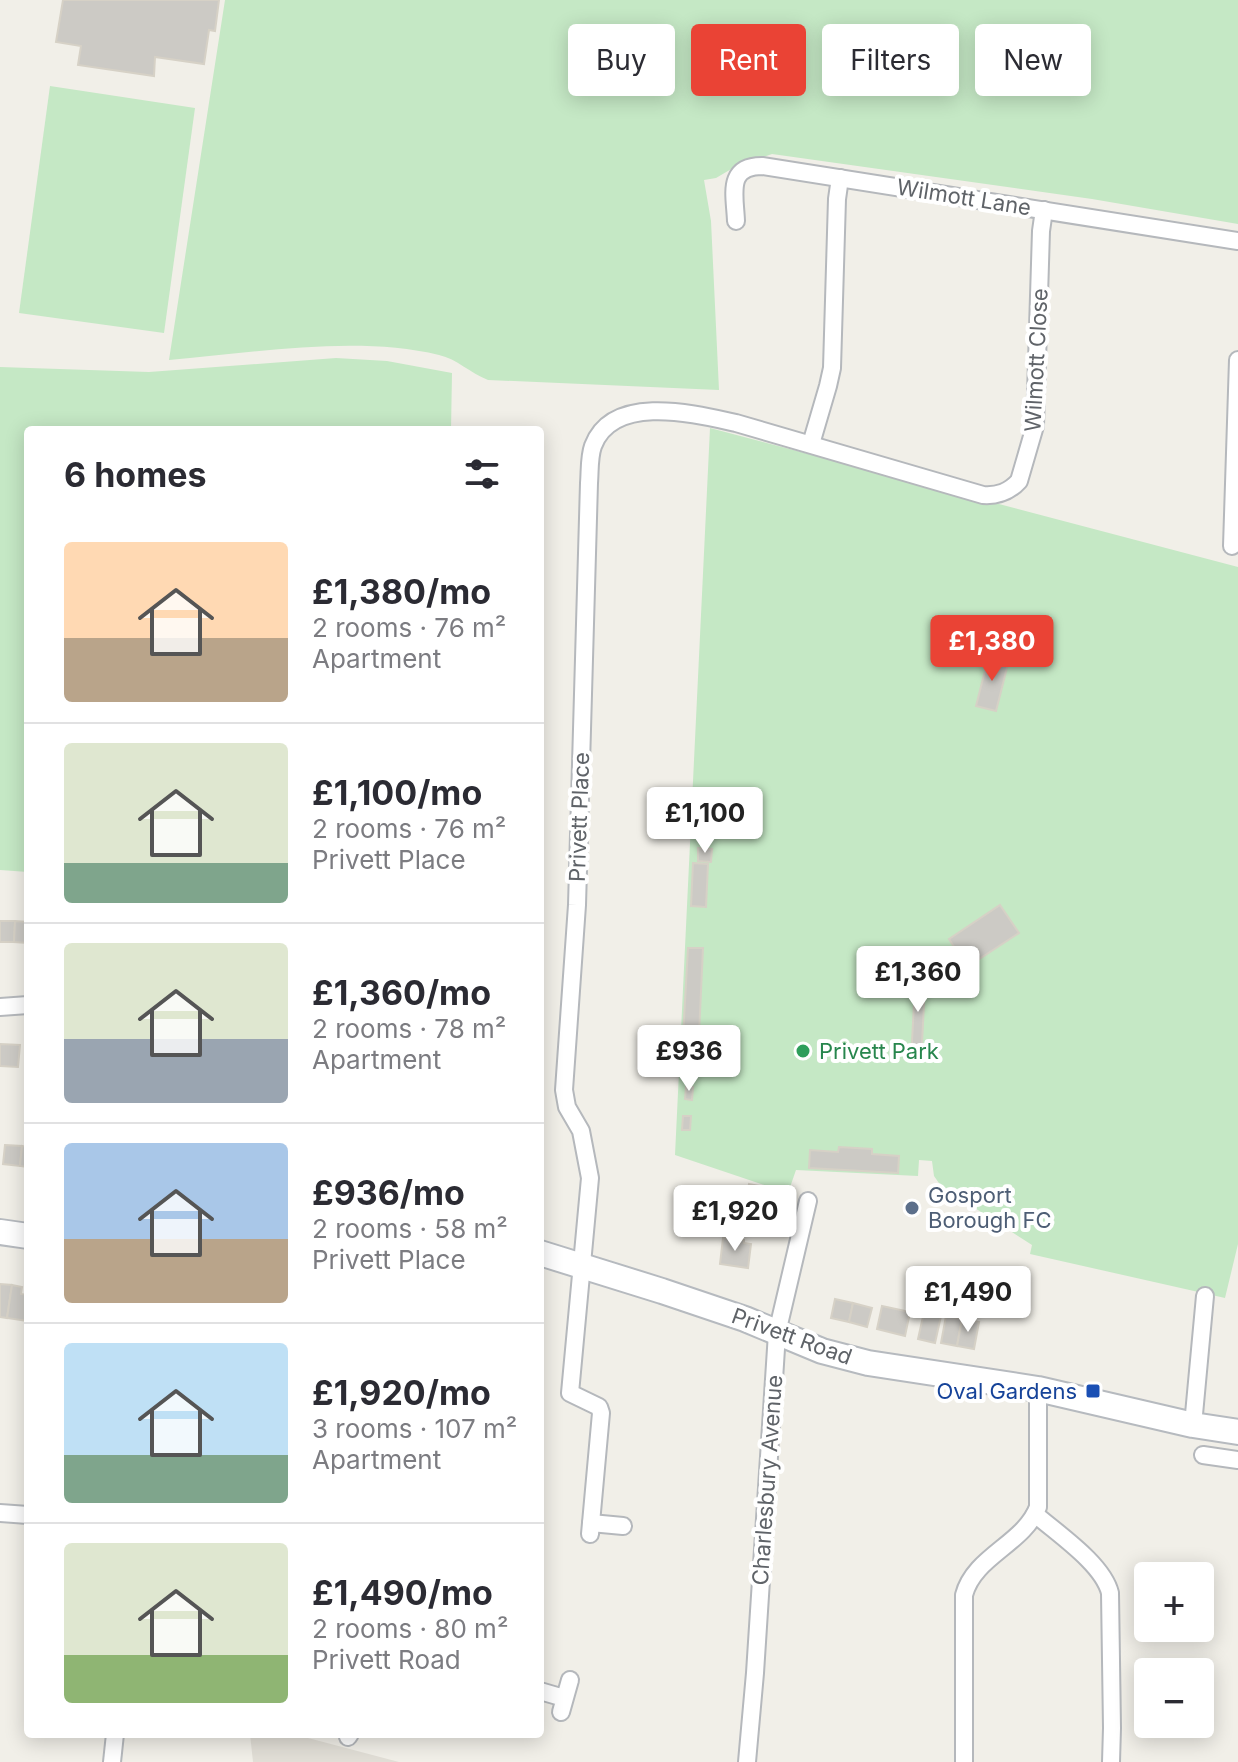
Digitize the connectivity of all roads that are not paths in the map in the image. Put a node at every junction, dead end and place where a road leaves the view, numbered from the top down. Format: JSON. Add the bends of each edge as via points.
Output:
{"nodes":[{"id":1,"x":840,"y":178,"type":"junction"},
{"id":2,"x":1044,"y":210,"type":"junction"},
{"id":3,"x":736,"y":221,"type":"dead end"},
{"id":4,"x":1238,"y":241,"type":"edge"},
{"id":5,"x":1238,"y":360,"type":"edge"},
{"id":6,"x":661,"y":412,"type":"joint"},
{"id":7,"x":811,"y":444,"type":"junction"},
{"id":8,"x":1232,"y":546,"type":"dead end"},
{"id":9,"x":24,"y":1005,"type":"edge"},
{"id":10,"x":0,"y":1007,"type":"edge"},
{"id":11,"x":808,"y":1201,"type":"dead end"},
{"id":12,"x":0,"y":1232,"type":"edge"},
{"id":13,"x":24,"y":1235,"type":"edge"},
{"id":14,"x":544,"y":1254,"type":"edge"},
{"id":15,"x":583,"y":1265,"type":"junction"},
{"id":16,"x":1205,"y":1296,"type":"dead end"},
{"id":17,"x":777,"y":1333,"type":"junction"},
{"id":18,"x":1038,"y":1389,"type":"junction"},
{"id":19,"x":1193,"y":1425,"type":"junction"},
{"id":20,"x":1238,"y":1432,"type":"edge"},
{"id":21,"x":1203,"y":1455,"type":"dead end"},
{"id":22,"x":1238,"y":1460,"type":"edge"},
{"id":23,"x":0,"y":1513,"type":"edge"},
{"id":24,"x":1035,"y":1514,"type":"junction"},
{"id":25,"x":24,"y":1515,"type":"edge"},
{"id":26,"x":623,"y":1526,"type":"dead end"},
{"id":27,"x":570,"y":1680,"type":"dead end"},
{"id":28,"x":544,"y":1693,"type":"edge"},
{"id":29,"x":115,"y":1738,"type":"edge"},
{"id":30,"x":112,"y":1762,"type":"edge"},
{"id":31,"x":747,"y":1762,"type":"edge"},
{"id":32,"x":964,"y":1762,"type":"edge"},
{"id":33,"x":1111,"y":1762,"type":"edge"}],
"edges":[{"from":1,"to":2,"type":"street","name":"Wilmott Lane"},
{"from":1,"to":3,"type":"street","name":"Wilmott Lane","via":[[762,166],[744,169],[735,180]]},
{"from":1,"to":7,"type":"street","via":[[832,368]]},
{"from":2,"to":4,"type":"street","name":"Wilmott Lane"},
{"from":2,"to":7,"type":"street","name":"Wilmott Close","via":[[1035,426],[1019,481],[993,496],[983,495]]},
{"from":5,"to":8,"type":"street"},
{"from":6,"to":7,"type":"street","name":"Wilmott Close","via":[[722,420]]},
{"from":6,"to":15,"type":"street","name":"Privett Place","via":[[630,413],[608,425],[593,445],[590,464],[577,905],[564,1090],[590,1172]]},
{"from":9,"to":10,"type":"street"},
{"from":11,"to":17,"type":"street","name":"Charlesbury Avenue"},
{"from":12,"to":13,"type":"main road"},
{"from":14,"to":15,"type":"main road","name":"Privett Road"},
{"from":15,"to":17,"type":"main road","name":"Privett Road"},
{"from":15,"to":26,"type":"street","name":"Privett Place","via":[[570,1393],[601,1413],[591,1528]]},
{"from":16,"to":19,"type":"street"},
{"from":17,"to":18,"type":"main road","name":"Privett Road","via":[[868,1363]]},
{"from":17,"to":31,"type":"street","name":"Charlesbury Avenue"},
{"from":18,"to":19,"type":"main road","name":"Privett Road"},
{"from":18,"to":24,"type":"street"},
{"from":19,"to":20,"type":"main road","name":"Privett Road"},
{"from":21,"to":22,"type":"street"},
{"from":23,"to":25,"type":"street"},
{"from":24,"to":32,"type":"street","via":[[965,1589]]},
{"from":24,"to":33,"type":"street","via":[[1089,1560],[1108,1584]]},
{"from":27,"to":28,"type":"street","via":[[563,1705]]},
{"from":29,"to":30,"type":"street"}]}
